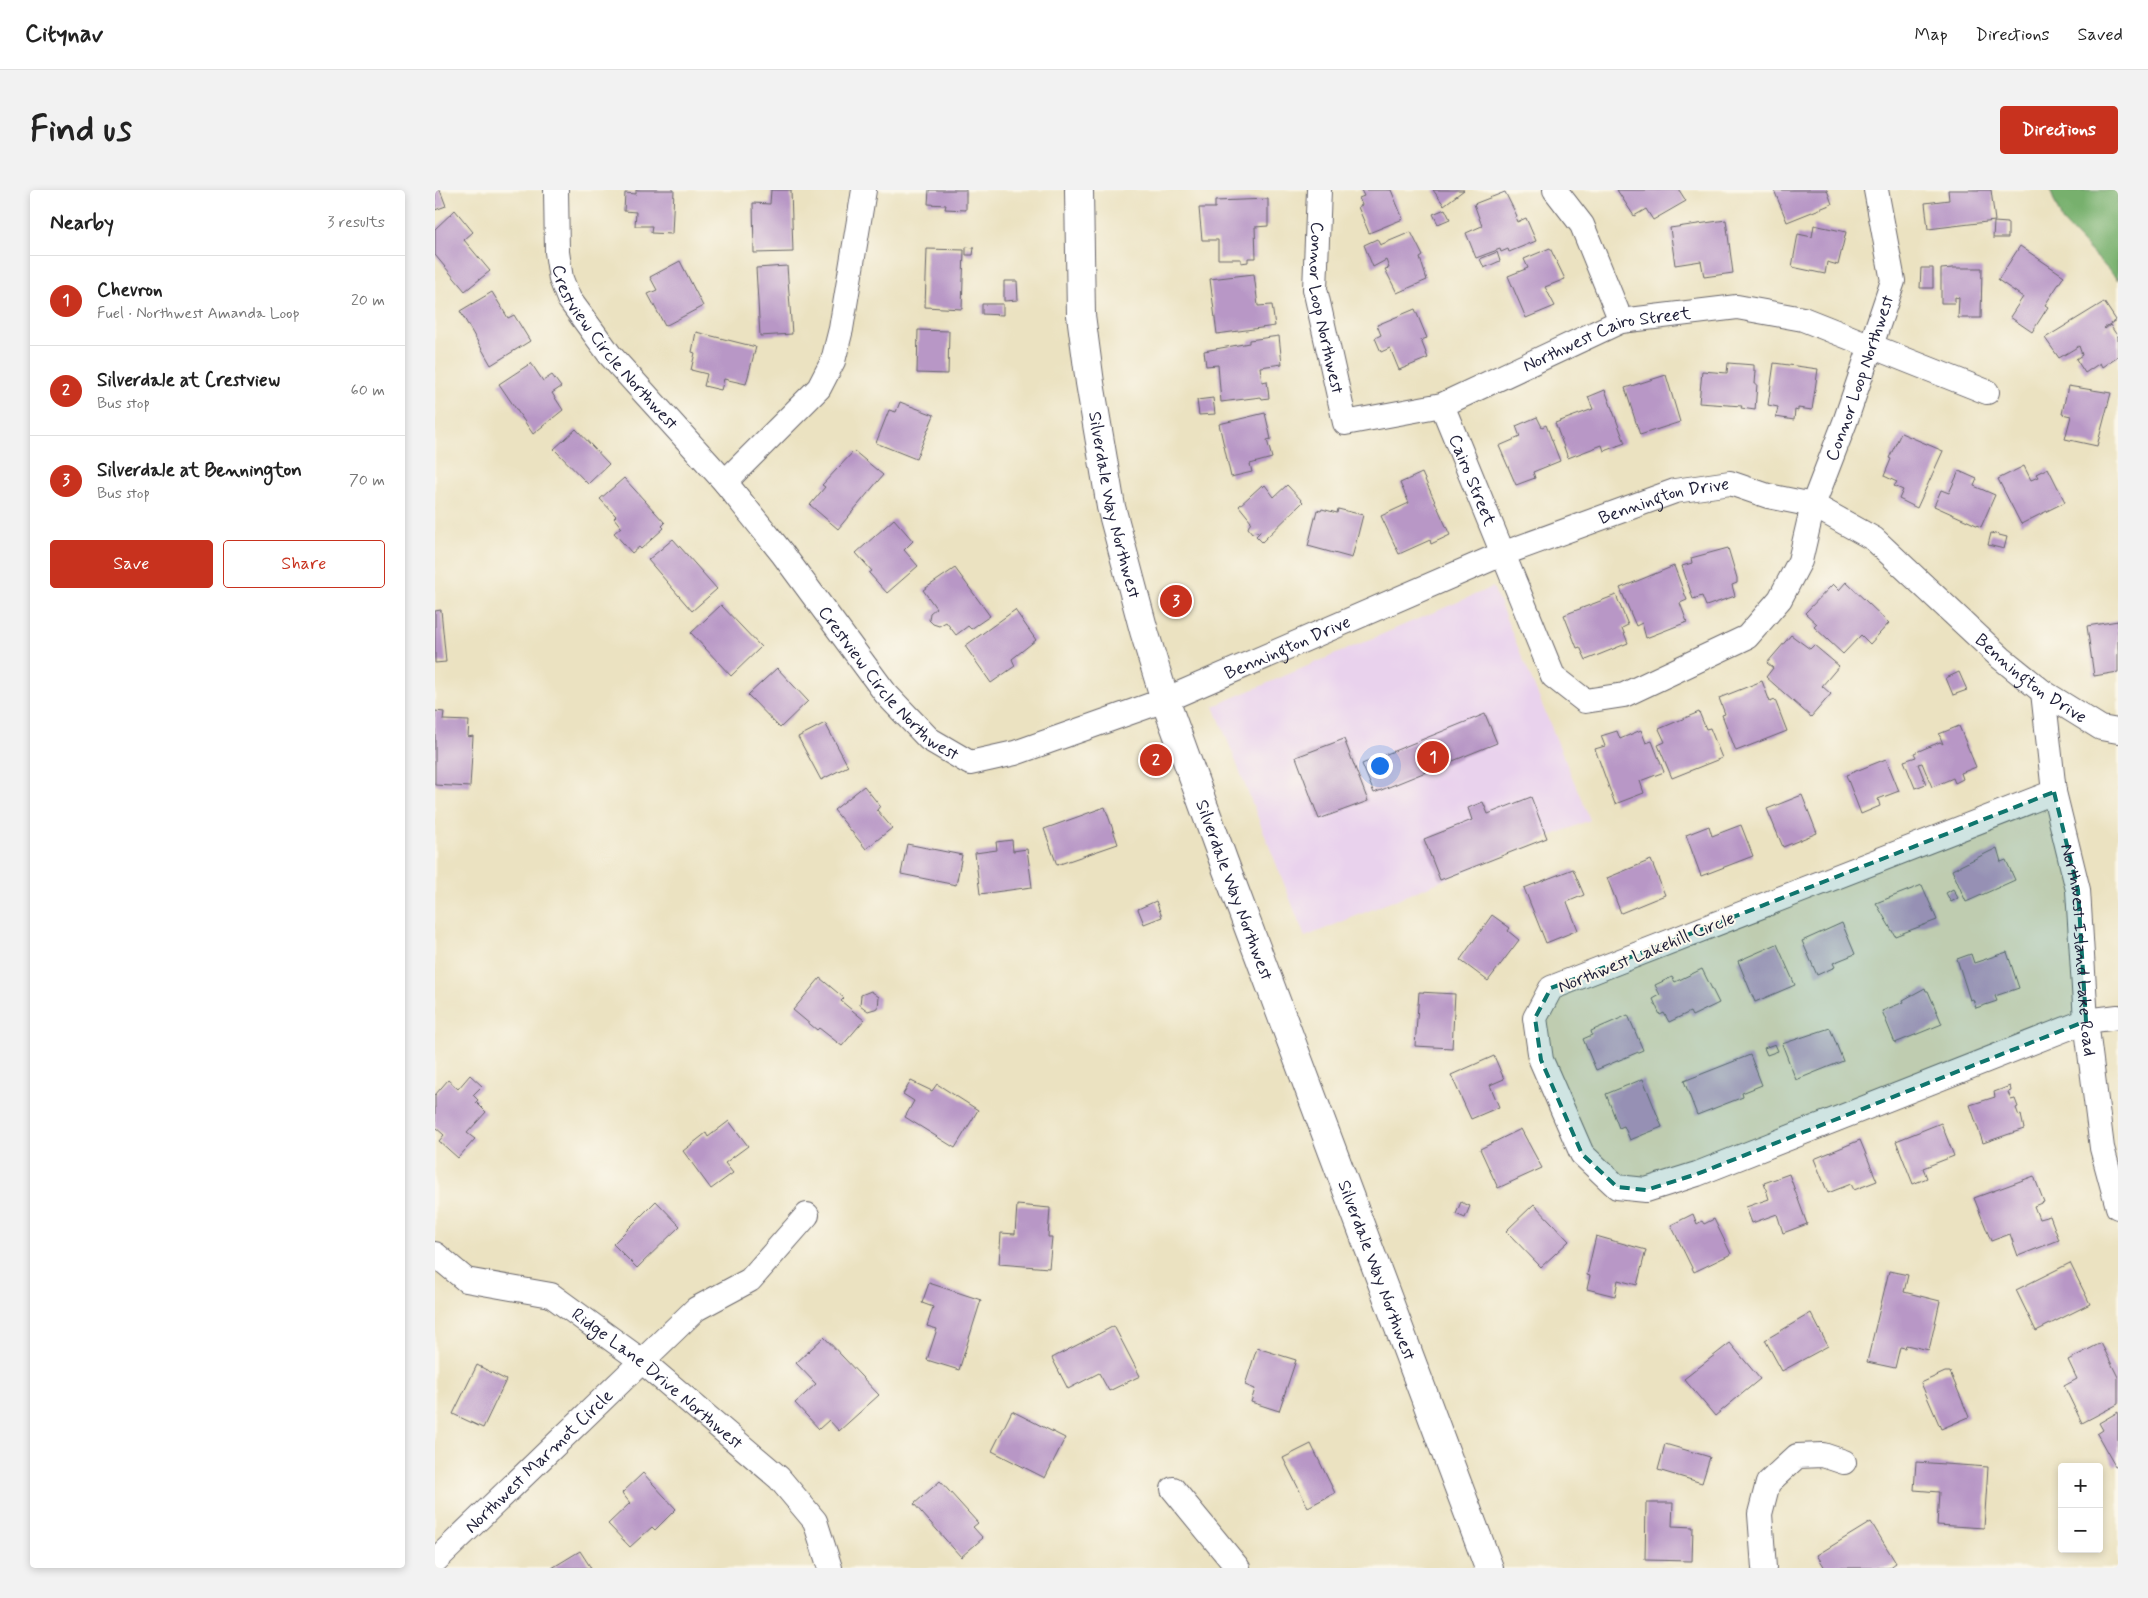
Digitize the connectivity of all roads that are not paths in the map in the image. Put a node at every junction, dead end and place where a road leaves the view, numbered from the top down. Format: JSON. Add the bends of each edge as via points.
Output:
{"nodes":[{"id":1,"x":556,"y":190,"type":"edge"},
{"id":2,"x":864,"y":190,"type":"edge"},
{"id":3,"x":1079,"y":190,"type":"edge"},
{"id":4,"x":1319,"y":190,"type":"edge"},
{"id":5,"x":1555,"y":190,"type":"edge"},
{"id":6,"x":1876,"y":190,"type":"edge"},
{"id":7,"x":1621,"y":321,"type":"junction"},
{"id":8,"x":1872,"y":346,"type":"junction"},
{"id":9,"x":1987,"y":392,"type":"dead end"},
{"id":10,"x":1442,"y":405,"type":"junction"},
{"id":11,"x":1345,"y":423,"type":"joint"},
{"id":12,"x":725,"y":482,"type":"junction"},
{"id":13,"x":1813,"y":505,"type":"junction"},
{"id":14,"x":1502,"y":554,"type":"junction"},
{"id":15,"x":2043,"y":692,"type":"junction"},
{"id":16,"x":1165,"y":700,"type":"junction"},
{"id":17,"x":2118,"y":730,"type":"edge"},
{"id":18,"x":2054,"y":792,"type":"junction"},
{"id":19,"x":2118,"y":1017,"type":"edge"},
{"id":20,"x":2086,"y":1021,"type":"junction"},
{"id":21,"x":2118,"y":1207,"type":"edge"},
{"id":22,"x":807,"y":1215,"type":"dead end"},
{"id":23,"x":435,"y":1254,"type":"edge"},
{"id":24,"x":643,"y":1362,"type":"junction"},
{"id":25,"x":1844,"y":1462,"type":"dead end"},
{"id":26,"x":1173,"y":1490,"type":"dead end"},
{"id":27,"x":435,"y":1561,"type":"edge"},
{"id":28,"x":830,"y":1568,"type":"edge"},
{"id":29,"x":1238,"y":1568,"type":"edge"},
{"id":30,"x":1489,"y":1568,"type":"edge"},
{"id":31,"x":1764,"y":1568,"type":"edge"}],
"edges":[{"from":1,"to":12,"type":"street","name":"Crestview Circle Northwest","via":[[557,252],[561,279],[569,299],[610,355]]},
{"from":2,"to":12,"type":"street","via":[[833,360],[819,388]]},
{"from":3,"to":16,"type":"main road","name":"Silverdale Way Northwest","via":[[1081,315],[1098,440],[1124,560]]},
{"from":4,"to":11,"type":"street","name":"Connor Loop Northwest","via":[[1315,289]]},
{"from":5,"to":7,"type":"street","via":[[1582,225]]},
{"from":6,"to":8,"type":"street","name":"Connor Loop Northwest","via":[[1893,281]]},
{"from":7,"to":8,"type":"street","name":"Northwest Cairo Street","via":[[1737,307],[1803,319]]},
{"from":7,"to":10,"type":"street","name":"Northwest Cairo Street"},
{"from":8,"to":9,"type":"street","name":"Northwest Cairo Street"},
{"from":8,"to":13,"type":"street","name":"Connor Loop Northwest"},
{"from":10,"to":11,"type":"street","name":"Northwest Cairo Street"},
{"from":10,"to":14,"type":"street","name":"Cairo Street"},
{"from":12,"to":16,"type":"street","name":"Crestview Circle Northwest","via":[[886,694],[929,739],[970,763],[1015,753]]},
{"from":13,"to":14,"type":"street","name":"Bennington Drive","via":[[1768,496],[1730,483],[1675,491]]},
{"from":13,"to":14,"type":"street","name":"Connor Loop Northwest","via":[[1800,561],[1780,598],[1747,637],[1624,695],[1595,700],[1585,701],[1553,676]]},
{"from":13,"to":15,"type":"street","name":"Bennington Drive","via":[[1874,539],[2001,658]]},
{"from":14,"to":16,"type":"street","name":"Bennington Drive"},
{"from":15,"to":17,"type":"street","name":"Bennington Drive","via":[[2101,728]]},
{"from":15,"to":18,"type":"street","name":"Northwest Island Lake Road"},
{"from":16,"to":30,"type":"main road","name":"Silverdale Way Northwest"},
{"from":18,"to":20,"type":"street","name":"Northwest Island Lake Road","via":[[2078,890]]},
{"from":18,"to":20,"type":"street","name":"Northwest Lakehill Circle","via":[[1551,988],[1535,1018],[1541,1060],[1582,1154],[1617,1187],[1646,1190],[1697,1174]]},
{"from":19,"to":20,"type":"street","name":"Northwest Lakehill Circle"},
{"from":20,"to":21,"type":"street","name":"Northwest Island Lake Road","via":[[2103,1148]]},
{"from":22,"to":24,"type":"street","name":"Northwest Marmot Circle","via":[[750,1280],[696,1309]]},
{"from":23,"to":24,"type":"street","name":"Ridge Lane Drive Northwest","via":[[467,1280],[551,1295]]},
{"from":24,"to":27,"type":"street","name":"Northwest Marmot Circle"},
{"from":24,"to":28,"type":"street","name":"Ridge Lane Drive Northwest","via":[[779,1478],[815,1521]]},
{"from":25,"to":31,"type":"street","via":[[1823,1455],[1797,1456],[1768,1484],[1760,1514]]},
{"from":26,"to":29,"type":"street"}]}
